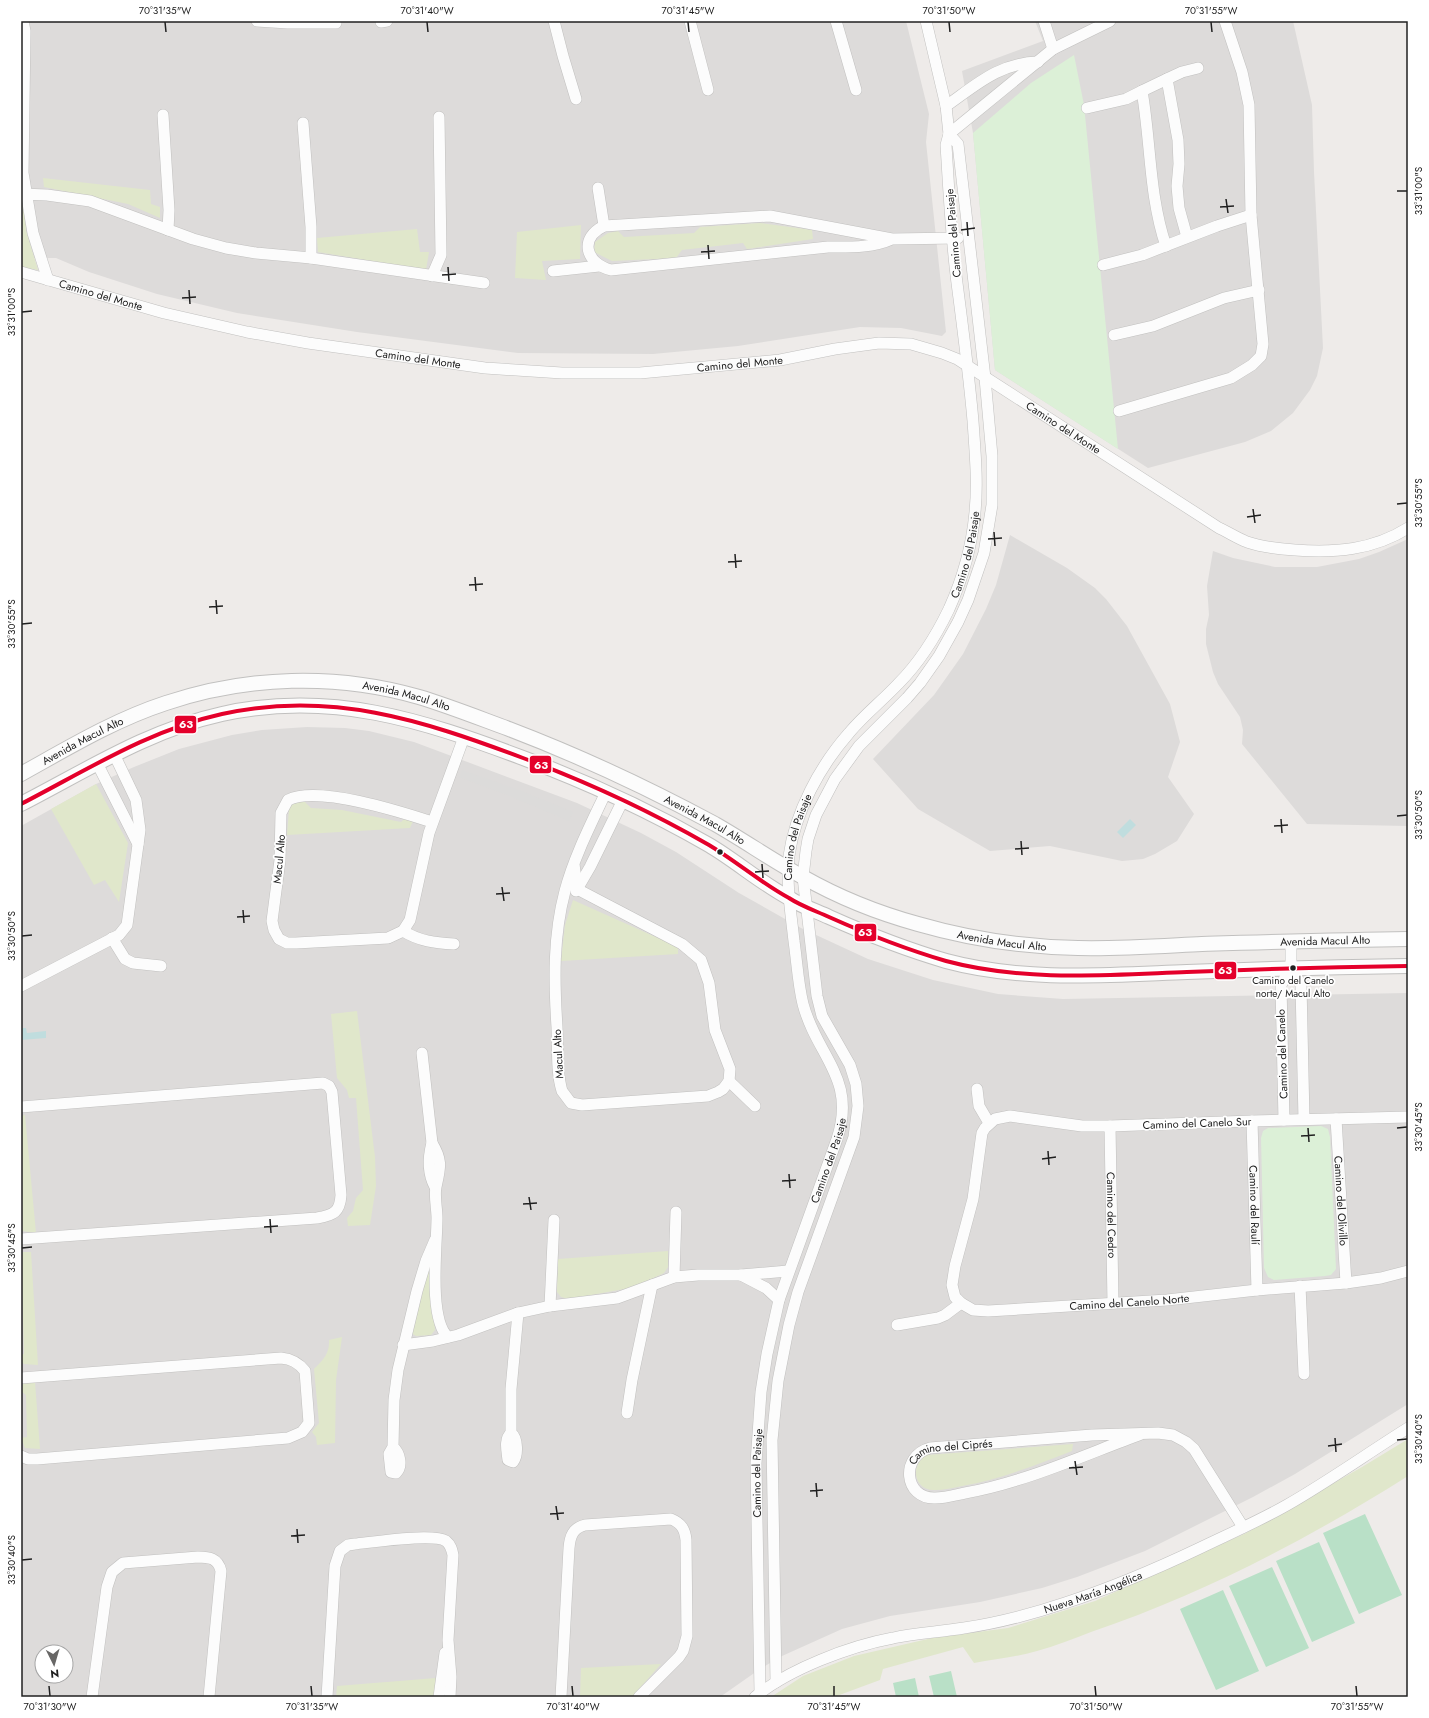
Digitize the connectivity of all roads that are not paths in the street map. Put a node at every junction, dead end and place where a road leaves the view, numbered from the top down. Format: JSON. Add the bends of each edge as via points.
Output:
{"nodes":[{"id":1,"x":257,"y":21,"type":"edge"},
{"id":2,"x":554,"y":21,"type":"edge"},
{"id":3,"x":690,"y":21,"type":"edge"},
{"id":4,"x":836,"y":21,"type":"edge"},
{"id":5,"x":926,"y":21,"type":"edge"},
{"id":6,"x":1044,"y":21,"type":"edge"},
{"id":7,"x":1110,"y":21,"type":"edge"},
{"id":8,"x":1225,"y":21,"type":"edge"},
{"id":9,"x":288,"y":22,"type":"edge"},
{"id":10,"x":336,"y":23,"type":"dead end"},
{"id":11,"x":26,"y":24,"type":"edge"},
{"id":12,"x":1053,"y":49,"type":"junction"},
{"id":13,"x":1038,"y":62,"type":"junction"},
{"id":14,"x":1198,"y":68,"type":"dead end"},
{"id":15,"x":1167,"y":78,"type":"junction"},
{"id":16,"x":708,"y":90,"type":"dead end"},
{"id":17,"x":856,"y":90,"type":"dead end"},
{"id":18,"x":1142,"y":91,"type":"junction"},
{"id":19,"x":576,"y":98,"type":"dead end"},
{"id":20,"x":946,"y":106,"type":"junction"},
{"id":21,"x":22,"y":108,"type":"edge"},
{"id":22,"x":1088,"y":108,"type":"dead end"},
{"id":23,"x":162,"y":115,"type":"dead end"},
{"id":24,"x":438,"y":117,"type":"dead end"},
{"id":25,"x":302,"y":123,"type":"dead end"},
{"id":26,"x":949,"y":134,"type":"junction"},
{"id":27,"x":22,"y":176,"type":"edge"},
{"id":28,"x":598,"y":188,"type":"dead end"},
{"id":29,"x":23,"y":194,"type":"edge"},
{"id":30,"x":1251,"y":215,"type":"junction"},
{"id":31,"x":604,"y":226,"type":"junction"},
{"id":32,"x":168,"y":230,"type":"junction"},
{"id":33,"x":968,"y":237,"type":"junction"},
{"id":34,"x":1187,"y":237,"type":"junction"},
{"id":35,"x":952,"y":238,"type":"junction"},
{"id":36,"x":892,"y":239,"type":"junction"},
{"id":37,"x":1166,"y":246,"type":"junction"},
{"id":38,"x":311,"y":258,"type":"junction"},
{"id":39,"x":1103,"y":265,"type":"dead end"},
{"id":40,"x":599,"y":266,"type":"junction"},
{"id":41,"x":553,"y":271,"type":"dead end"},
{"id":42,"x":21,"y":272,"type":"edge"},
{"id":43,"x":432,"y":276,"type":"junction"},
{"id":44,"x":48,"y":280,"type":"junction"},
{"id":45,"x":484,"y":283,"type":"dead end"},
{"id":46,"x":1259,"y":290,"type":"junction"},
{"id":47,"x":1114,"y":335,"type":"dead end"},
{"id":48,"x":968,"y":366,"type":"junction"},
{"id":49,"x":985,"y":378,"type":"junction"},
{"id":50,"x":1120,"y":411,"type":"dead end"},
{"id":51,"x":1408,"y":528,"type":"edge"},
{"id":52,"x":464,"y":737,"type":"junction"},
{"id":53,"x":114,"y":754,"type":"junction"},
{"id":54,"x":97,"y":763,"type":"junction"},
{"id":55,"x":21,"y":774,"type":"edge"},
{"id":56,"x":606,"y":792,"type":"junction"},
{"id":57,"x":134,"y":794,"type":"junction"},
{"id":58,"x":623,"y":800,"type":"junction"},
{"id":59,"x":116,"y":801,"type":"junction"},
{"id":60,"x":21,"y":804,"type":"edge"},
{"id":61,"x":432,"y":822,"type":"junction"},
{"id":62,"x":138,"y":844,"type":"junction"},
{"id":63,"x":574,"y":864,"type":"junction"},
{"id":64,"x":788,"y":868,"type":"junction"},
{"id":65,"x":803,"y":877,"type":"junction"},
{"id":66,"x":577,"y":889,"type":"junction"},
{"id":67,"x":790,"y":899,"type":"junction"},
{"id":68,"x":806,"y":906,"type":"junction"},
{"id":69,"x":561,"y":910,"type":"junction"},
{"id":70,"x":403,"y":931,"type":"junction"},
{"id":71,"x":112,"y":938,"type":"junction"},
{"id":72,"x":1408,"y":939,"type":"edge"},
{"id":73,"x":1291,"y":941,"type":"junction"},
{"id":74,"x":454,"y":944,"type":"dead end"},
{"id":75,"x":161,"y":966,"type":"dead end"},
{"id":76,"x":1408,"y":966,"type":"edge"},
{"id":77,"x":1291,"y":968,"type":"junction"},
{"id":78,"x":21,"y":986,"type":"edge"},
{"id":79,"x":422,"y":1053,"type":"dead end"},
{"id":80,"x":729,"y":1080,"type":"junction"},
{"id":81,"x":977,"y":1089,"type":"dead end"},
{"id":82,"x":755,"y":1106,"type":"dead end"},
{"id":83,"x":21,"y":1107,"type":"edge"},
{"id":84,"x":1408,"y":1118,"type":"edge"},
{"id":85,"x":1304,"y":1119,"type":"junction"},
{"id":86,"x":1336,"y":1119,"type":"junction"},
{"id":87,"x":1284,"y":1120,"type":"junction"},
{"id":88,"x":1252,"y":1121,"type":"junction"},
{"id":89,"x":989,"y":1123,"type":"junction"},
{"id":90,"x":1110,"y":1126,"type":"junction"},
{"id":91,"x":676,"y":1212,"type":"dead end"},
{"id":92,"x":554,"y":1220,"type":"dead end"},
{"id":93,"x":21,"y":1239,"type":"edge"},
{"id":94,"x":435,"y":1240,"type":"junction"},
{"id":95,"x":788,"y":1270,"type":"junction"},
{"id":96,"x":1408,"y":1271,"type":"edge"},
{"id":97,"x":741,"y":1275,"type":"junction"},
{"id":98,"x":674,"y":1277,"type":"junction"},
{"id":99,"x":1346,"y":1283,"type":"junction"},
{"id":100,"x":652,"y":1285,"type":"junction"},
{"id":101,"x":1300,"y":1286,"type":"junction"},
{"id":102,"x":1256,"y":1290,"type":"junction"},
{"id":103,"x":779,"y":1300,"type":"junction"},
{"id":104,"x":960,"y":1303,"type":"junction"},
{"id":105,"x":1113,"y":1303,"type":"junction"},
{"id":106,"x":550,"y":1306,"type":"junction"},
{"id":107,"x":518,"y":1313,"type":"junction"},
{"id":108,"x":897,"y":1325,"type":"dead end"},
{"id":109,"x":448,"y":1337,"type":"junction"},
{"id":110,"x":403,"y":1345,"type":"junction"},
{"id":111,"x":1304,"y":1374,"type":"dead end"},
{"id":112,"x":21,"y":1378,"type":"edge"},
{"id":113,"x":627,"y":1413,"type":"dead end"},
{"id":114,"x":1408,"y":1428,"type":"edge"},
{"id":115,"x":511,"y":1433,"type":"dead end"},
{"id":116,"x":1141,"y":1434,"type":"junction"},
{"id":117,"x":394,"y":1447,"type":"dead end"},
{"id":118,"x":21,"y":1456,"type":"edge"},
{"id":119,"x":1243,"y":1528,"type":"junction"},
{"id":120,"x":448,"y":1640,"type":"junction"},
{"id":121,"x":776,"y":1682,"type":"junction"},
{"id":122,"x":757,"y":1695,"type":"edge"},
{"id":123,"x":92,"y":1697,"type":"edge"},
{"id":124,"x":209,"y":1697,"type":"edge"},
{"id":125,"x":327,"y":1697,"type":"edge"},
{"id":126,"x":439,"y":1697,"type":"edge"},
{"id":127,"x":450,"y":1697,"type":"edge"},
{"id":128,"x":561,"y":1697,"type":"edge"},
{"id":129,"x":639,"y":1697,"type":"edge"}],
"edges":[{"from":1,"to":9,"type":"street"},
{"from":2,"to":19,"type":"street"},
{"from":3,"to":16,"type":"street"},
{"from":4,"to":17,"type":"street"},
{"from":5,"to":20,"type":"street","name":"Camino del Paisaje"},
{"from":6,"to":12,"type":"street"},
{"from":7,"to":12,"type":"street"},
{"from":8,"to":30,"type":"street","via":[[1242,72],[1248,105]]},
{"from":9,"to":10,"type":"street"},
{"from":11,"to":21,"type":"street"},
{"from":12,"to":13,"type":"street"},
{"from":13,"to":20,"type":"street","via":[[1016,64],[1000,70]]},
{"from":13,"to":26,"type":"street"},
{"from":14,"to":15,"type":"street"},
{"from":15,"to":18,"type":"street"},
{"from":15,"to":34,"type":"street","via":[[1178,140],[1179,208]]},
{"from":18,"to":22,"type":"street","via":[[1126,99]]},
{"from":18,"to":37,"type":"street","via":[[1155,208]]},
{"from":20,"to":26,"type":"street","name":"Camino del Paisaje"},
{"from":21,"to":27,"type":"street"},
{"from":23,"to":32,"type":"street","via":[[169,210]]},
{"from":24,"to":43,"type":"street","via":[[442,256]]},
{"from":25,"to":38,"type":"street","via":[[311,227]]},
{"from":26,"to":33,"type":"street","name":"Camino del Paisaje","via":[[958,144]]},
{"from":26,"to":35,"type":"street","name":"Camino del Paisaje","via":[[946,145]]},
{"from":27,"to":29,"type":"street"},
{"from":28,"to":31,"type":"street"},
{"from":29,"to":32,"type":"street","via":[[90,201]]},
{"from":29,"to":44,"type":"street"},
{"from":30,"to":34,"type":"street"},
{"from":30,"to":46,"type":"street"},
{"from":31,"to":36,"type":"street","via":[[770,216]]},
{"from":31,"to":40,"type":"street","via":[[593,233],[589,246],[590,257]]},
{"from":32,"to":38,"type":"street","via":[[193,240],[226,248]]},
{"from":33,"to":35,"type":"street"},
{"from":33,"to":49,"type":"street","name":"Camino del Paisaje"},
{"from":34,"to":37,"type":"street"},
{"from":35,"to":36,"type":"street"},
{"from":35,"to":48,"type":"street","name":"Camino del Paisaje"},
{"from":36,"to":40,"type":"street","via":[[864,246],[616,270]]},
{"from":37,"to":39,"type":"street"},
{"from":38,"to":43,"type":"street"},
{"from":40,"to":41,"type":"street"},
{"from":42,"to":44,"type":"street","name":"Camino del Monte"},
{"from":43,"to":45,"type":"street"},
{"from":44,"to":48,"type":"street","name":"Camino del Monte","via":[[164,313],[247,332],[485,368],[562,373],[647,373],[772,361],[858,345],[894,342],[937,351]]},
{"from":46,"to":47,"type":"street","via":[[1224,298],[1153,326]]},
{"from":46,"to":50,"type":"street","via":[[1263,344],[1261,356],[1252,365],[1231,378]]},
{"from":48,"to":49,"type":"street","name":"Camino del Monte"},
{"from":48,"to":64,"type":"street","name":"Camino del Paisaje","via":[[976,471],[976,508],[971,542],[958,586],[939,628],[914,666],[848,734],[821,773],[800,815]]},
{"from":49,"to":51,"type":"street","name":"Camino del Monte","via":[[1219,528],[1247,542],[1282,549],[1335,552],[1387,540]]},
{"from":49,"to":65,"type":"street","name":"Camino del Paisaje","via":[[993,487],[989,529],[977,577],[958,622],[931,667],[907,698],[859,746],[835,779],[816,815],[808,839]]},
{"from":52,"to":53,"type":"street","name":"Avenida Macul Alto","via":[[419,722],[375,712],[330,706],[290,706],[242,710],[202,719],[157,734]]},
{"from":52,"to":56,"type":"street","name":"Avenida Macul Alto","via":[[558,771]]},
{"from":52,"to":61,"type":"street"},
{"from":53,"to":54,"type":"street","name":"Avenida Macul Alto"},
{"from":53,"to":57,"type":"street"},
{"from":54,"to":59,"type":"street"},
{"from":54,"to":60,"type":"street","name":"Avenida Macul Alto"},
{"from":55,"to":64,"type":"street","name":"Avenida Macul Alto","via":[[111,725],[192,695],[276,682],[360,685],[442,704],[610,770],[730,832]]},
{"from":56,"to":58,"type":"street","name":"Avenida Macul Alto"},
{"from":56,"to":63,"type":"street","name":"Macul Alto"},
{"from":57,"to":59,"type":"street","via":[[128,800]]},
{"from":57,"to":62,"type":"street","via":[[140,830]]},
{"from":58,"to":66,"type":"street"},
{"from":58,"to":67,"type":"street","name":"Avenida Macul Alto","via":[[712,847]]},
{"from":59,"to":62,"type":"street"},
{"from":61,"to":70,"type":"street","via":[[410,920]]},
{"from":61,"to":70,"type":"street","name":"Macul Alto","via":[[372,804],[323,796],[292,798],[285,804],[281,813],[280,860],[272,920],[279,938],[287,943],[296,943],[388,938]]},
{"from":62,"to":71,"type":"street","via":[[127,925],[122,932]]},
{"from":63,"to":66,"type":"street"},
{"from":63,"to":69,"type":"street","name":"Macul Alto"},
{"from":64,"to":65,"type":"street","name":"Avenida Macul Alto"},
{"from":64,"to":67,"type":"street","name":"Camino del Paisaje"},
{"from":65,"to":68,"type":"street","name":"Camino del Paisaje"},
{"from":65,"to":73,"type":"street","name":"Avenida Macul Alto","via":[[857,904],[894,917],[952,933],[1016,944],[1101,948]]},
{"from":66,"to":69,"type":"street"},
{"from":66,"to":80,"type":"street","via":[[682,944],[701,960],[709,983],[718,1040],[730,1069]]},
{"from":67,"to":68,"type":"street","name":"Avenida Macul Alto"},
{"from":67,"to":95,"type":"street","name":"Camino del Paisaje","via":[[802,1003],[812,1031],[839,1080],[843,1107],[837,1139]]},
{"from":68,"to":77,"type":"street","name":"Avenida Macul Alto","via":[[890,942],[947,961],[991,970],[1067,976]]},
{"from":68,"to":121,"type":"street","name":"Camino del Paisaje","via":[[819,1006],[850,1065],[856,1084],[858,1106],[850,1148],[796,1298],[778,1381],[772,1440]]},
{"from":69,"to":80,"type":"street","name":"Macul Alto","via":[[554,977],[560,1086],[568,1100],[576,1105],[582,1105],[708,1096],[718,1092]]},
{"from":70,"to":74,"type":"street","via":[[425,941]]},
{"from":71,"to":75,"type":"street","via":[[125,960]]},
{"from":71,"to":78,"type":"street"},
{"from":72,"to":73,"type":"street","name":"Avenida Macul Alto"},
{"from":73,"to":77,"type":"street"},
{"from":76,"to":77,"type":"street","name":"Avenida Macul Alto"},
{"from":77,"to":85,"type":"street","name":"Camino del Canelo","via":[[1301,985]]},
{"from":77,"to":87,"type":"street","name":"Camino del Canelo","via":[[1280,985]]},
{"from":79,"to":94,"type":"street","via":[[432,1143],[440,1168],[436,1187]]},
{"from":80,"to":82,"type":"street"},
{"from":81,"to":89,"type":"street","via":[[979,1106]]},
{"from":83,"to":93,"type":"street","via":[[323,1083],[329,1086],[332,1092],[341,1195],[341,1204],[336,1212],[318,1218]]},
{"from":84,"to":86,"type":"street","name":"Camino del Canelo Sur"},
{"from":85,"to":86,"type":"street","name":"Camino del Canelo Sur"},
{"from":85,"to":87,"type":"street","name":"Camino del Canelo Sur"},
{"from":86,"to":99,"type":"street","name":"Camino del Olivillo"},
{"from":87,"to":88,"type":"street","name":"Camino del Canelo Sur"},
{"from":88,"to":90,"type":"street","name":"Camino del Canelo Sur"},
{"from":88,"to":102,"type":"street","name":"Camino del Raulí"},
{"from":89,"to":90,"type":"street","name":"Camino del Canelo Sur","via":[[1010,1116],[1082,1126]]},
{"from":89,"to":104,"type":"street","via":[[982,1133],[972,1199],[952,1279],[953,1292]]},
{"from":90,"to":105,"type":"street","name":"Camino del Cedro"},
{"from":91,"to":98,"type":"street"},
{"from":92,"to":106,"type":"street"},
{"from":94,"to":109,"type":"street","via":[[437,1318],[441,1330]]},
{"from":94,"to":110,"type":"street","via":[[416,1291]]},
{"from":95,"to":97,"type":"street"},
{"from":95,"to":103,"type":"street","name":"Camino del Paisaje"},
{"from":96,"to":99,"type":"street","name":"Camino del Canelo Norte"},
{"from":97,"to":98,"type":"street"},
{"from":97,"to":103,"type":"street","via":[[766,1288]]},
{"from":98,"to":100,"type":"street"},
{"from":99,"to":101,"type":"street","name":"Camino del Canelo Norte"},
{"from":100,"to":106,"type":"street","via":[[617,1298]]},
{"from":100,"to":113,"type":"street"},
{"from":101,"to":102,"type":"street","name":"Camino del Canelo Norte"},
{"from":101,"to":111,"type":"street"},
{"from":102,"to":105,"type":"street","name":"Camino del Canelo Norte"},
{"from":103,"to":122,"type":"street","name":"Camino del Paisaje","via":[[764,1367],[757,1432]]},
{"from":104,"to":105,"type":"street","name":"Camino del Canelo Norte","via":[[980,1311]]},
{"from":104,"to":108,"type":"street","via":[[938,1318]]},
{"from":106,"to":107,"type":"street"},
{"from":107,"to":109,"type":"street"},
{"from":107,"to":115,"type":"street","via":[[511,1389]]},
{"from":109,"to":110,"type":"street"},
{"from":110,"to":117,"type":"street","via":[[396,1386]]},
{"from":112,"to":118,"type":"street","via":[[289,1359],[305,1370],[310,1423],[302,1432],[288,1438],[37,1459]]},
{"from":114,"to":119,"type":"street","name":"Nueva María Angélica","via":[[1317,1486]]},
{"from":116,"to":116,"type":"street","name":"Camino del Ciprés","via":[[1092,1435],[930,1448],[922,1450],[914,1458],[910,1463],[909,1474],[913,1486],[923,1496],[942,1497],[1016,1480]]},
{"from":116,"to":119,"type":"street","name":"Camino del Ciprés","via":[[1174,1435],[1190,1446],[1206,1467]]},
{"from":119,"to":121,"type":"street","name":"Nueva María Angélica","via":[[1150,1572],[1065,1603],[996,1622],[872,1643],[833,1656]]},
{"from":120,"to":125,"type":"street","via":[[453,1555],[447,1542],[431,1537],[348,1545],[340,1551],[336,1560]]},
{"from":120,"to":126,"type":"street"},
{"from":120,"to":127,"type":"street"},
{"from":121,"to":122,"type":"street","name":"Nueva María Angélica"},
{"from":123,"to":124,"type":"street","via":[[107,1587],[112,1572],[123,1563],[198,1556],[215,1560],[220,1564],[221,1571]]},
{"from":128,"to":129,"type":"street","via":[[572,1533],[585,1525],[671,1519],[683,1528],[686,1540],[687,1636],[678,1657]]}]}
